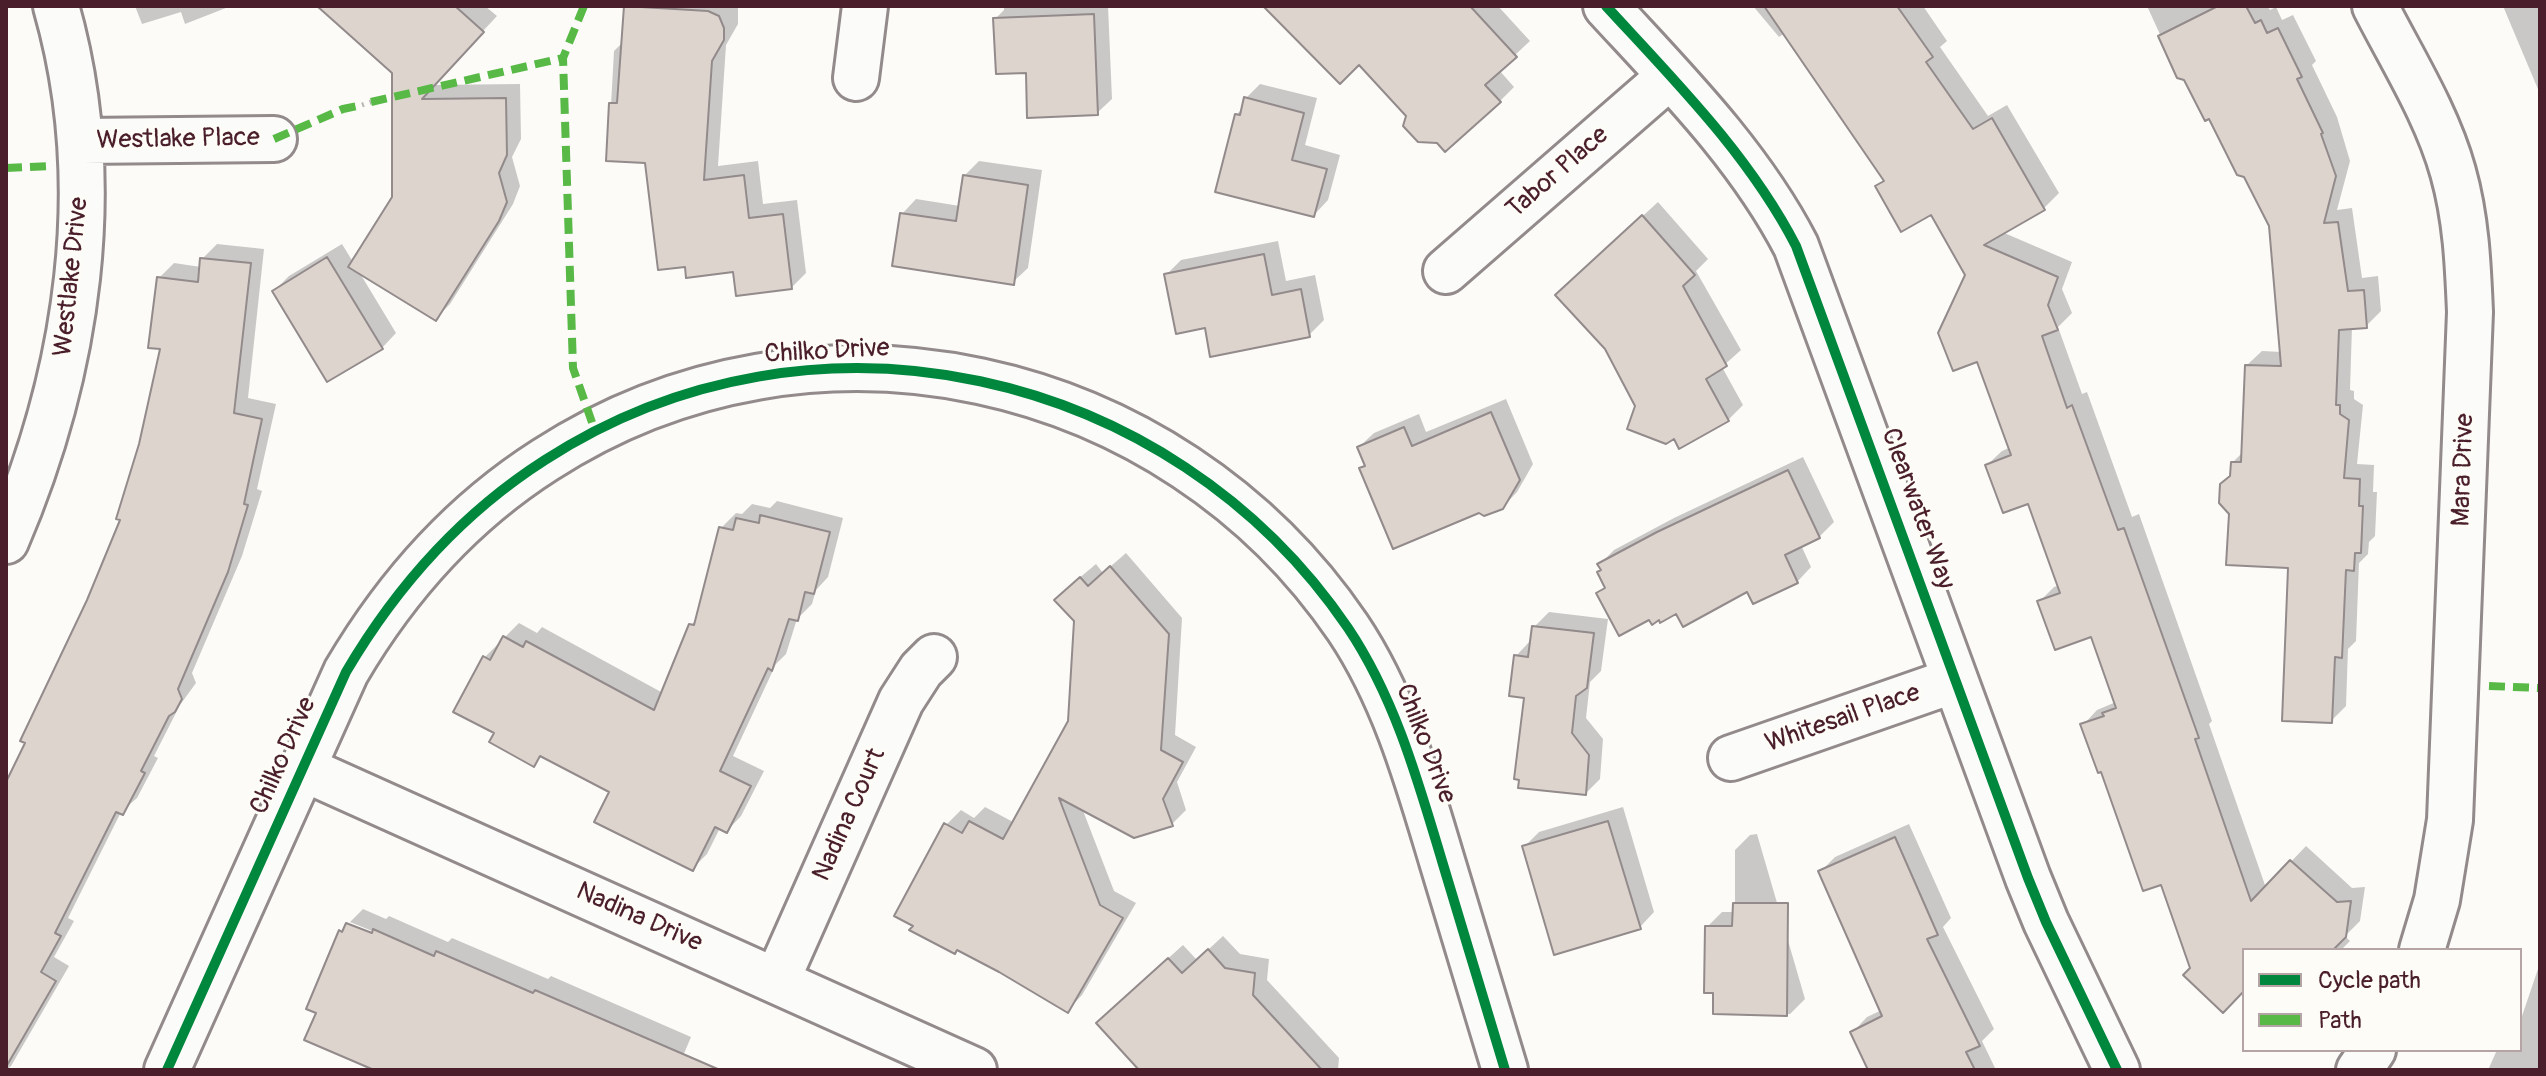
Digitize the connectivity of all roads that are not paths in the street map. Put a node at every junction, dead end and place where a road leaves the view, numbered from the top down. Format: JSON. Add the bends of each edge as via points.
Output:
{"nodes":[{"id":1,"x":56,"y":6,"type":"edge"},
{"id":2,"x":865,"y":6,"type":"edge"},
{"id":3,"x":1606,"y":6,"type":"edge"},
{"id":4,"x":2375,"y":6,"type":"edge"},
{"id":5,"x":1670,"y":76,"type":"junction"},
{"id":6,"x":856,"y":78,"type":"dead end"},
{"id":7,"x":274,"y":139,"type":"dead end"},
{"id":8,"x":82,"y":141,"type":"junction"},
{"id":9,"x":1446,"y":271,"type":"dead end"},
{"id":10,"x":6,"y":541,"type":"edge"},
{"id":11,"x":934,"y":657,"type":"dead end"},
{"id":12,"x":1955,"y":680,"type":"junction"},
{"id":13,"x":1731,"y":758,"type":"dead end"},
{"id":14,"x":302,"y":768,"type":"junction"},
{"id":15,"x":2423,"y":948,"type":"edge"},
{"id":16,"x":777,"y":980,"type":"junction"},
{"id":17,"x":2372,"y":1052,"type":"edge"},
{"id":18,"x":167,"y":1070,"type":"edge"},
{"id":19,"x":974,"y":1070,"type":"edge"},
{"id":20,"x":1505,"y":1070,"type":"edge"},
{"id":21,"x":2117,"y":1070,"type":"edge"},
{"id":22,"x":2359,"y":1070,"type":"edge"}],
"edges":[{"from":1,"to":8,"type":"street","name":"Westlake Drive"},
{"from":2,"to":6,"type":"street"},
{"from":3,"to":5,"type":"street","name":"Clearwater Way"},
{"from":4,"to":15,"type":"street","name":"Mara Drive","via":[[2452,169],[2469,272],[2452,793],[2442,873]]},
{"from":5,"to":9,"type":"street","name":"Tabor Place"},
{"from":5,"to":12,"type":"street","name":"Clearwater Way","via":[[1755,177],[1796,246]]},
{"from":7,"to":8,"type":"street","name":"Westlake Place"},
{"from":8,"to":10,"type":"street","name":"Westlake Drive","via":[[77,270],[59,390]]},
{"from":11,"to":16,"type":"street","name":"Nadina Court","via":[[901,701]]},
{"from":12,"to":13,"type":"street","name":"Whitesail Place"},
{"from":12,"to":21,"type":"street","name":"Clearwater Way","via":[[2042,911]]},
{"from":14,"to":16,"type":"street","name":"Nadina Drive"},
{"from":14,"to":18,"type":"street","name":"Chilko Drive"},
{"from":14,"to":20,"type":"street","name":"Chilko Drive","via":[[346,672],[407,582],[485,504],[572,443],[661,402],[764,376],[867,368],[916,370],[997,385],[1096,417],[1198,475],[1274,539],[1343,622],[1373,671],[1409,758]]},
{"from":16,"to":19,"type":"street","name":"Nadina Drive"},
{"from":17,"to":22,"type":"street"}]}
